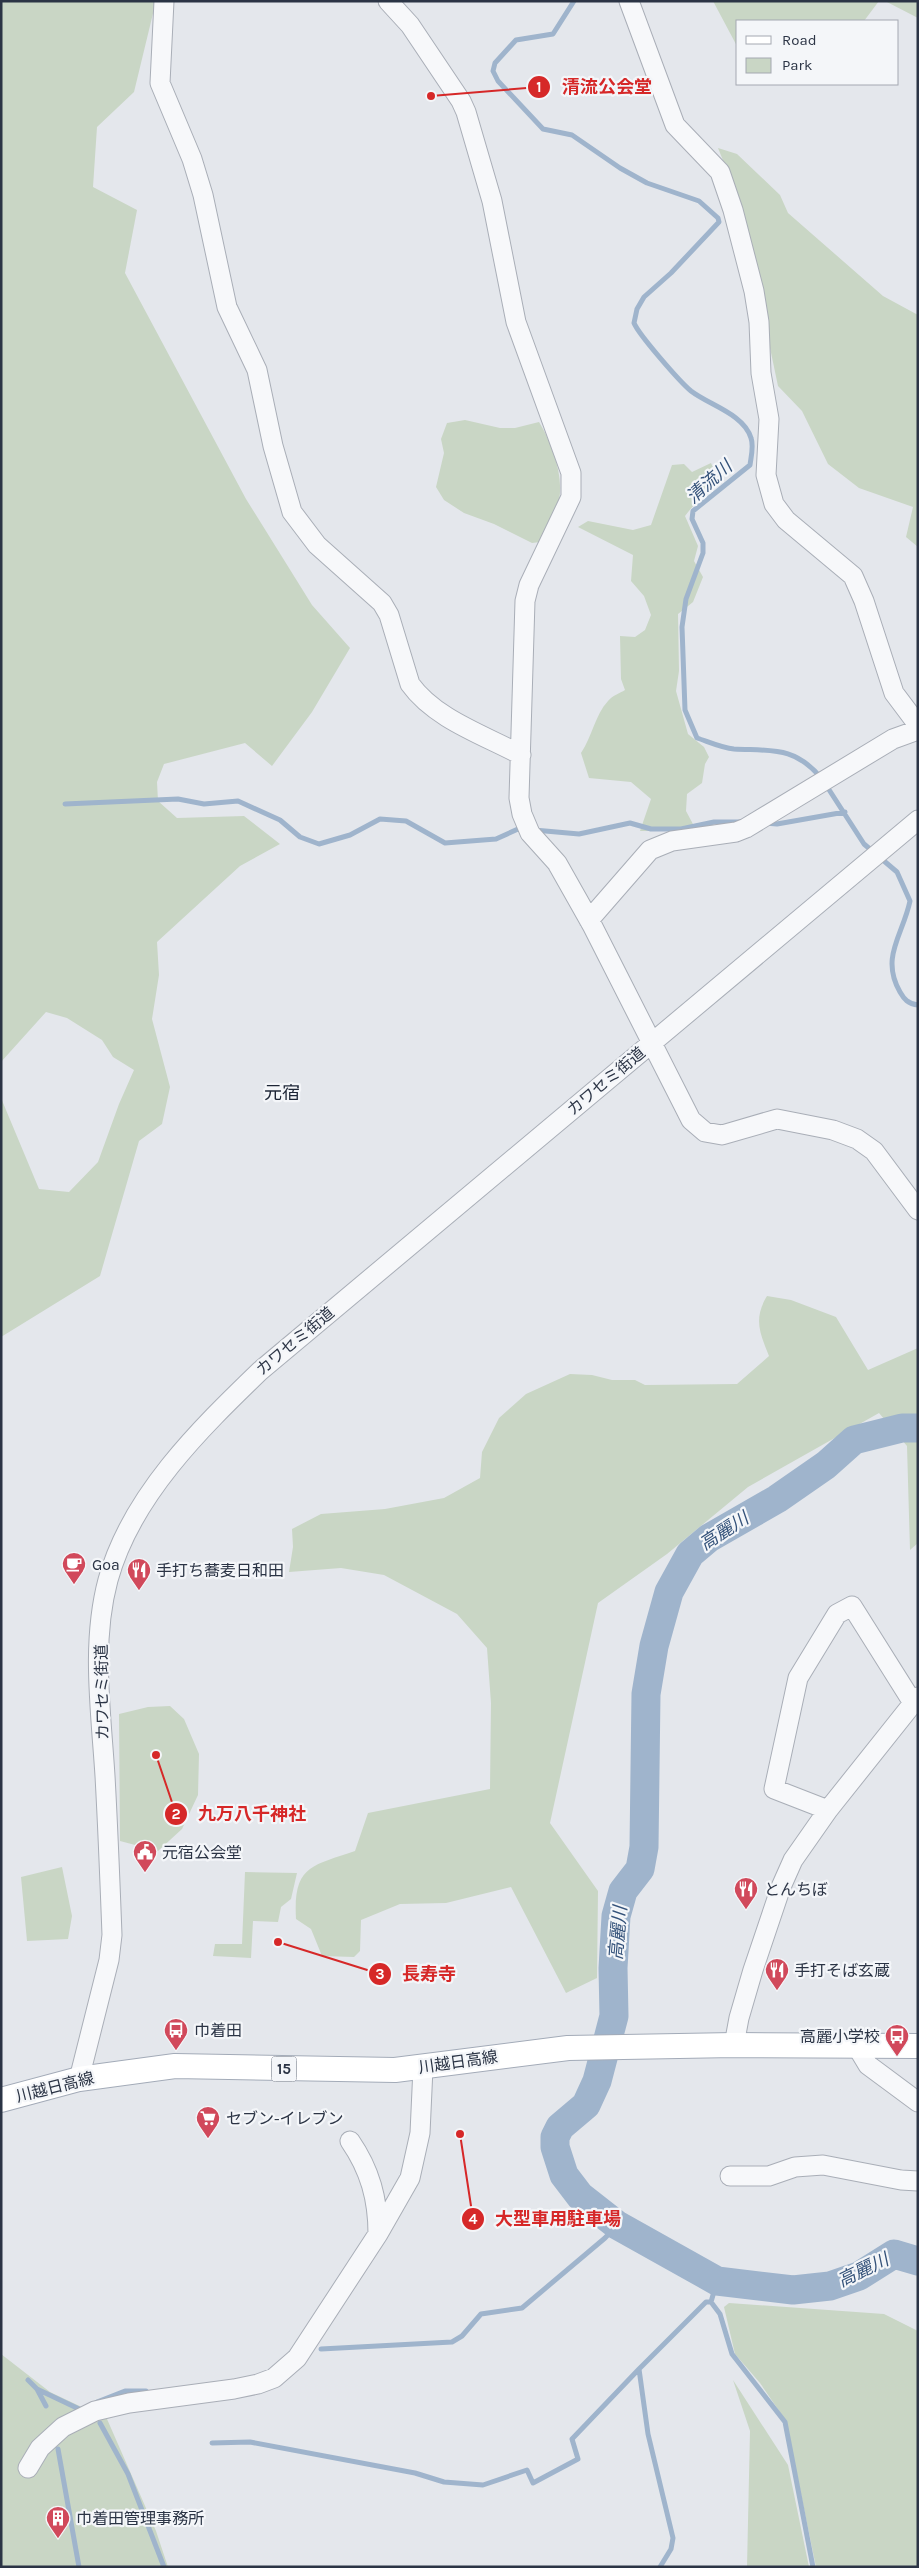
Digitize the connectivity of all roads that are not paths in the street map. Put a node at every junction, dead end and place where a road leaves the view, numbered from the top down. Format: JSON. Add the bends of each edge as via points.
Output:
{"nodes":[{"id":1,"x":164,"y":1,"type":"edge"},
{"id":2,"x":388,"y":1,"type":"edge"},
{"id":3,"x":629,"y":1,"type":"edge"},
{"id":4,"x":918,"y":725,"type":"edge"},
{"id":5,"x":918,"y":730,"type":"edge"},
{"id":6,"x":521,"y":755,"type":"junction"},
{"id":7,"x":918,"y":820,"type":"edge"},
{"id":8,"x":589,"y":920,"type":"junction"},
{"id":9,"x":651,"y":1044,"type":"junction"},
{"id":10,"x":918,"y":1210,"type":"edge"},
{"id":11,"x":916,"y":1700,"type":"edge"},
{"id":12,"x":828,"y":1810,"type":"junction"},
{"id":13,"x":734,"y":2045,"type":"junction"},
{"id":14,"x":856,"y":2045,"type":"junction"},
{"id":15,"x":918,"y":2046,"type":"edge"},
{"id":16,"x":423,"y":2068,"type":"junction"},
{"id":17,"x":79,"y":2079,"type":"junction"},
{"id":18,"x":1,"y":2100,"type":"edge"},
{"id":19,"x":918,"y":2102,"type":"edge"},
{"id":20,"x":350,"y":2141,"type":"dead end"},
{"id":21,"x":730,"y":2176,"type":"dead end"},
{"id":22,"x":918,"y":2181,"type":"edge"},
{"id":23,"x":378,"y":2234,"type":"junction"},
{"id":24,"x":28,"y":2468,"type":"dead end"}],
"edges":[{"from":1,"to":6,"type":"street","via":[[160,83],[192,159],[203,195],[227,307],[257,370],[273,446],[292,512],[317,545],[382,602],[410,684],[416,692],[441,713]]},
{"from":2,"to":6,"type":"street","via":[[410,24],[466,112],[492,201],[516,322],[571,473],[571,497],[529,585],[525,601]]},
{"from":3,"to":4,"type":"street","via":[[675,125],[720,172],[733,210],[758,314],[760,373],[768,419],[766,474],[774,504],[786,520],[853,576],[894,693]]},
{"from":5,"to":8,"type":"street","via":[[893,739],[746,828],[672,841],[650,850]]},
{"from":6,"to":8,"type":"street","via":[[519,798],[530,833],[557,864]]},
{"from":7,"to":9,"type":"street","name":"カワセミ街道"},
{"from":8,"to":9,"type":"street"},
{"from":9,"to":10,"type":"street","via":[[691,1120],[705,1132],[722,1135],[777,1119],[833,1130],[874,1151]]},
{"from":9,"to":17,"type":"street","name":"カワセミ街道","via":[[260,1370],[208,1421],[141,1509],[108,1580],[102,1612],[99,1685],[112,1935],[109,1960]]},
{"from":11,"to":12,"type":"street"},
{"from":11,"to":12,"type":"street","via":[[852,1606],[837,1614],[798,1678],[774,1789]]},
{"from":12,"to":13,"type":"street","via":[[804,1842],[781,1887],[739,2018]]},
{"from":13,"to":14,"type":"main road","name":"川越日高線","number":"15"},
{"from":13,"to":16,"type":"main road","name":"川越日高線","number":"15","via":[[568,2048]]},
{"from":14,"to":15,"type":"main road","name":"川越日高線","number":"15"},
{"from":14,"to":19,"type":"street","via":[[868,2065]]},
{"from":16,"to":17,"type":"main road","name":"川越日高線","number":"15","via":[[309,2070],[175,2066]]},
{"from":16,"to":23,"type":"street","via":[[420,2133],[410,2178]]},
{"from":17,"to":18,"type":"main road","name":"川越日高線","number":"15"},
{"from":20,"to":23,"type":"street","via":[[369,2175],[375,2194]]},
{"from":21,"to":22,"type":"street","via":[[769,2176],[795,2167],[823,2165]]},
{"from":23,"to":24,"type":"street","via":[[308,2345],[291,2365],[274,2378],[234,2389],[94,2411],[63,2427],[40,2448]]}]}
